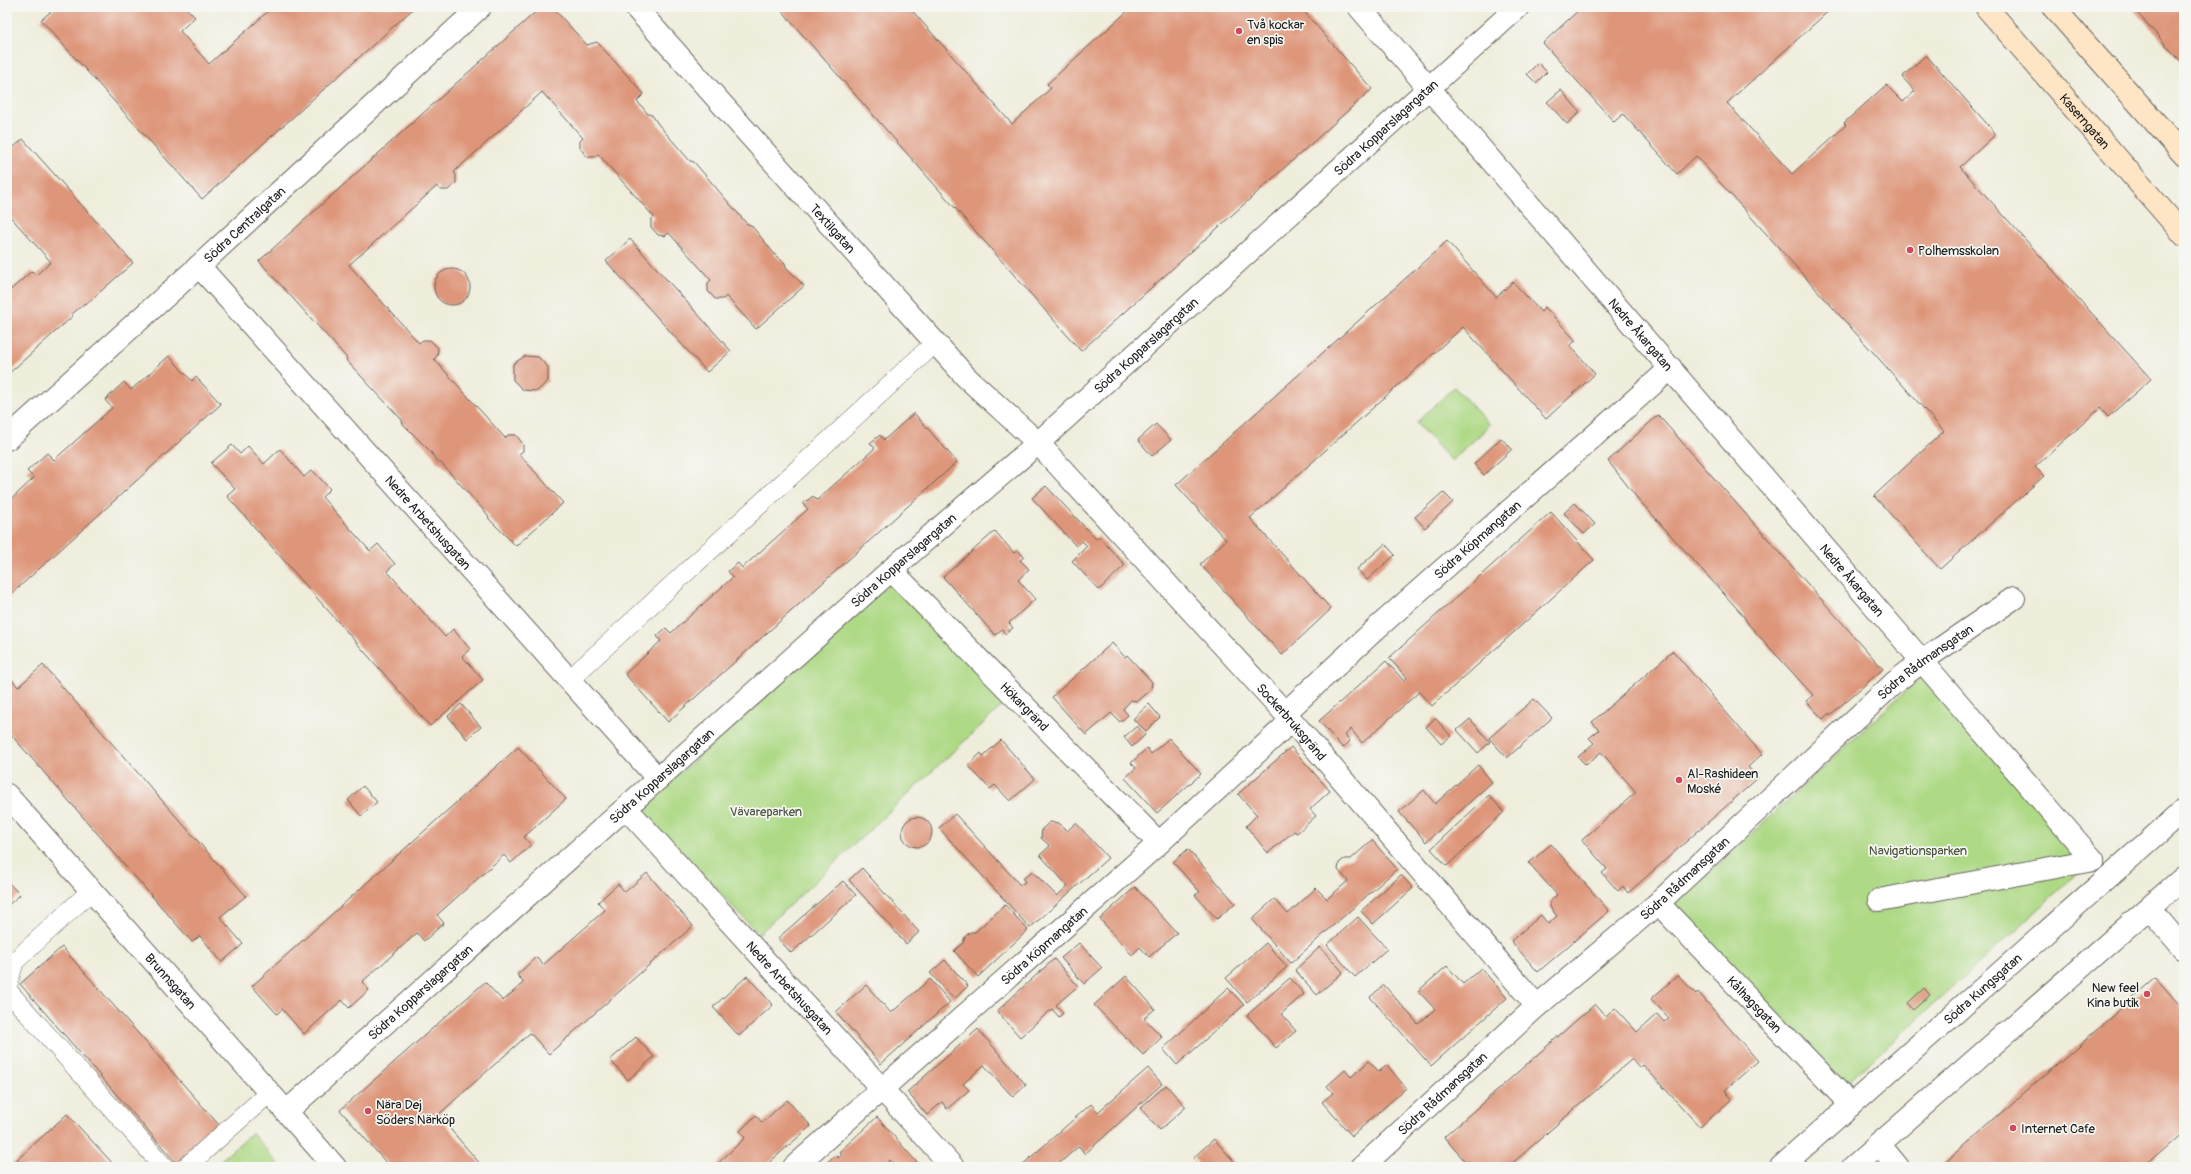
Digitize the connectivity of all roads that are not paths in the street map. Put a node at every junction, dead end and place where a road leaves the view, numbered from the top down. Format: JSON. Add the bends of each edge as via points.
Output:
{"nodes":[{"id":1,"x":480,"y":7,"type":"edge"},
{"id":2,"x":635,"y":7,"type":"edge"},
{"id":3,"x":1359,"y":7,"type":"edge"},
{"id":4,"x":1518,"y":7,"type":"edge"},
{"id":5,"x":1986,"y":7,"type":"edge"},
{"id":6,"x":2053,"y":7,"type":"edge"},
{"id":7,"x":1429,"y":87,"type":"junction"},
{"id":8,"x":2184,"y":156,"type":"edge"},
{"id":9,"x":2184,"y":235,"type":"edge"},
{"id":10,"x":199,"y":266,"type":"junction"},
{"id":11,"x":936,"y":343,"type":"junction"},
{"id":12,"x":1671,"y":368,"type":"junction"},
{"id":13,"x":7,"y":439,"type":"edge"},
{"id":14,"x":1038,"y":443,"type":"junction"},
{"id":15,"x":891,"y":570,"type":"junction"},
{"id":16,"x":2014,"y":598,"type":"dead end"},
{"id":17,"x":1922,"y":661,"type":"junction"},
{"id":18,"x":569,"y":680,"type":"junction"},
{"id":19,"x":1288,"y":717,"type":"junction"},
{"id":20,"x":658,"y":779,"type":"junction"},
{"id":21,"x":7,"y":795,"type":"edge"},
{"id":22,"x":626,"y":808,"type":"junction"},
{"id":23,"x":2184,"y":810,"type":"edge"},
{"id":24,"x":1159,"y":843,"type":"junction"},
{"id":25,"x":2184,"y":877,"type":"edge"},
{"id":26,"x":91,"y":891,"type":"junction"},
{"id":27,"x":1879,"y":900,"type":"dead end"},
{"id":28,"x":1658,"y":903,"type":"junction"},
{"id":29,"x":2148,"y":908,"type":"junction"},
{"id":30,"x":2184,"y":949,"type":"edge"},
{"id":31,"x":7,"y":989,"type":"edge"},
{"id":32,"x":1537,"y":1006,"type":"junction"},
{"id":33,"x":883,"y":1090,"type":"junction"},
{"id":34,"x":269,"y":1093,"type":"junction"},
{"id":35,"x":1851,"y":1105,"type":"junction"},
{"id":36,"x":286,"y":1112,"type":"junction"},
{"id":37,"x":1879,"y":1144,"type":"junction"},
{"id":38,"x":164,"y":1167,"type":"edge"},
{"id":39,"x":186,"y":1167,"type":"edge"},
{"id":40,"x":335,"y":1167,"type":"edge"},
{"id":41,"x":794,"y":1167,"type":"edge"},
{"id":42,"x":953,"y":1167,"type":"edge"},
{"id":43,"x":1362,"y":1167,"type":"edge"},
{"id":44,"x":1781,"y":1167,"type":"edge"},
{"id":45,"x":1852,"y":1167,"type":"edge"},
{"id":46,"x":1898,"y":1167,"type":"edge"}],
"edges":[{"from":1,"to":10,"type":"street","name":"Södra Centralgatan"},
{"from":2,"to":11,"type":"street","name":"Textilgatan"},
{"from":3,"to":7,"type":"street","name":"Nedre Åkargatan"},
{"from":4,"to":7,"type":"street","name":"Södra Kopparslagargatan"},
{"from":5,"to":9,"type":"main road","name":"Kaserngatan"},
{"from":6,"to":8,"type":"main road"},
{"from":7,"to":12,"type":"street","name":"Nedre Åkargatan"},
{"from":7,"to":14,"type":"street","name":"Södra Kopparslagargatan"},
{"from":10,"to":13,"type":"street","name":"Södra Centralgatan"},
{"from":10,"to":18,"type":"street","name":"Nedre Arbetshusgatan"},
{"from":11,"to":14,"type":"street","name":"Textilgatan","via":[[966,377]]},
{"from":11,"to":18,"type":"lane"},
{"from":12,"to":17,"type":"street","name":"Nedre Åkargatan"},
{"from":12,"to":19,"type":"street","name":"Södra Köpmangatan","via":[[1378,627]]},
{"from":14,"to":15,"type":"street","name":"Södra Kopparslagargatan"},
{"from":14,"to":19,"type":"street","name":"Sockerbruksgränd"},
{"from":15,"to":20,"type":"street","name":"Södra Kopparslagargatan"},
{"from":15,"to":24,"type":"street","name":"Hökargränd"},
{"from":16,"to":17,"type":"street","name":"Södra Rådmansgatan"},
{"from":17,"to":27,"type":"street","name":"Nedre Åkargatan","via":[[2093,860]]},
{"from":17,"to":28,"type":"street","name":"Södra Rådmansgatan","via":[[1894,683]]},
{"from":18,"to":20,"type":"street","name":"Nedre Arbetshusgatan"},
{"from":19,"to":24,"type":"street","name":"Södra Köpmangatan"},
{"from":19,"to":32,"type":"street","name":"Sockerbruksgränd"},
{"from":20,"to":22,"type":"street","name":"Södra Kopparslagargatan"},
{"from":21,"to":26,"type":"street","name":"Brunnsgatan"},
{"from":22,"to":33,"type":"street","name":"Nedre Arbetshusgatan"},
{"from":22,"to":36,"type":"street","name":"Södra Kopparslagargatan"},
{"from":23,"to":35,"type":"street","name":"Södra Kungsgatan"},
{"from":24,"to":33,"type":"street","name":"Södra Köpmangatan"},
{"from":25,"to":29,"type":"street"},
{"from":26,"to":31,"type":"lane","via":[[14,962]]},
{"from":26,"to":34,"type":"street","name":"Brunnsgatan"},
{"from":28,"to":32,"type":"street","name":"Södra Rådmansgatan"},
{"from":28,"to":35,"type":"street","name":"Kålhagsgatan"},
{"from":29,"to":30,"type":"street"},
{"from":29,"to":37,"type":"street"},
{"from":31,"to":38,"type":"lane"},
{"from":32,"to":43,"type":"street","name":"Södra Rådmansgatan"},
{"from":33,"to":41,"type":"street","name":"Södra Köpmangatan"},
{"from":33,"to":42,"type":"street","name":"Nedre Arbetshusgatan"},
{"from":34,"to":36,"type":"street","name":"Brunnsgatan"},
{"from":34,"to":39,"type":"lane"},
{"from":35,"to":44,"type":"street","name":"Södra Kungsgatan"},
{"from":36,"to":40,"type":"street","name":"Brunnsgatan"},
{"from":37,"to":45,"type":"street"},
{"from":37,"to":46,"type":"street"}]}
